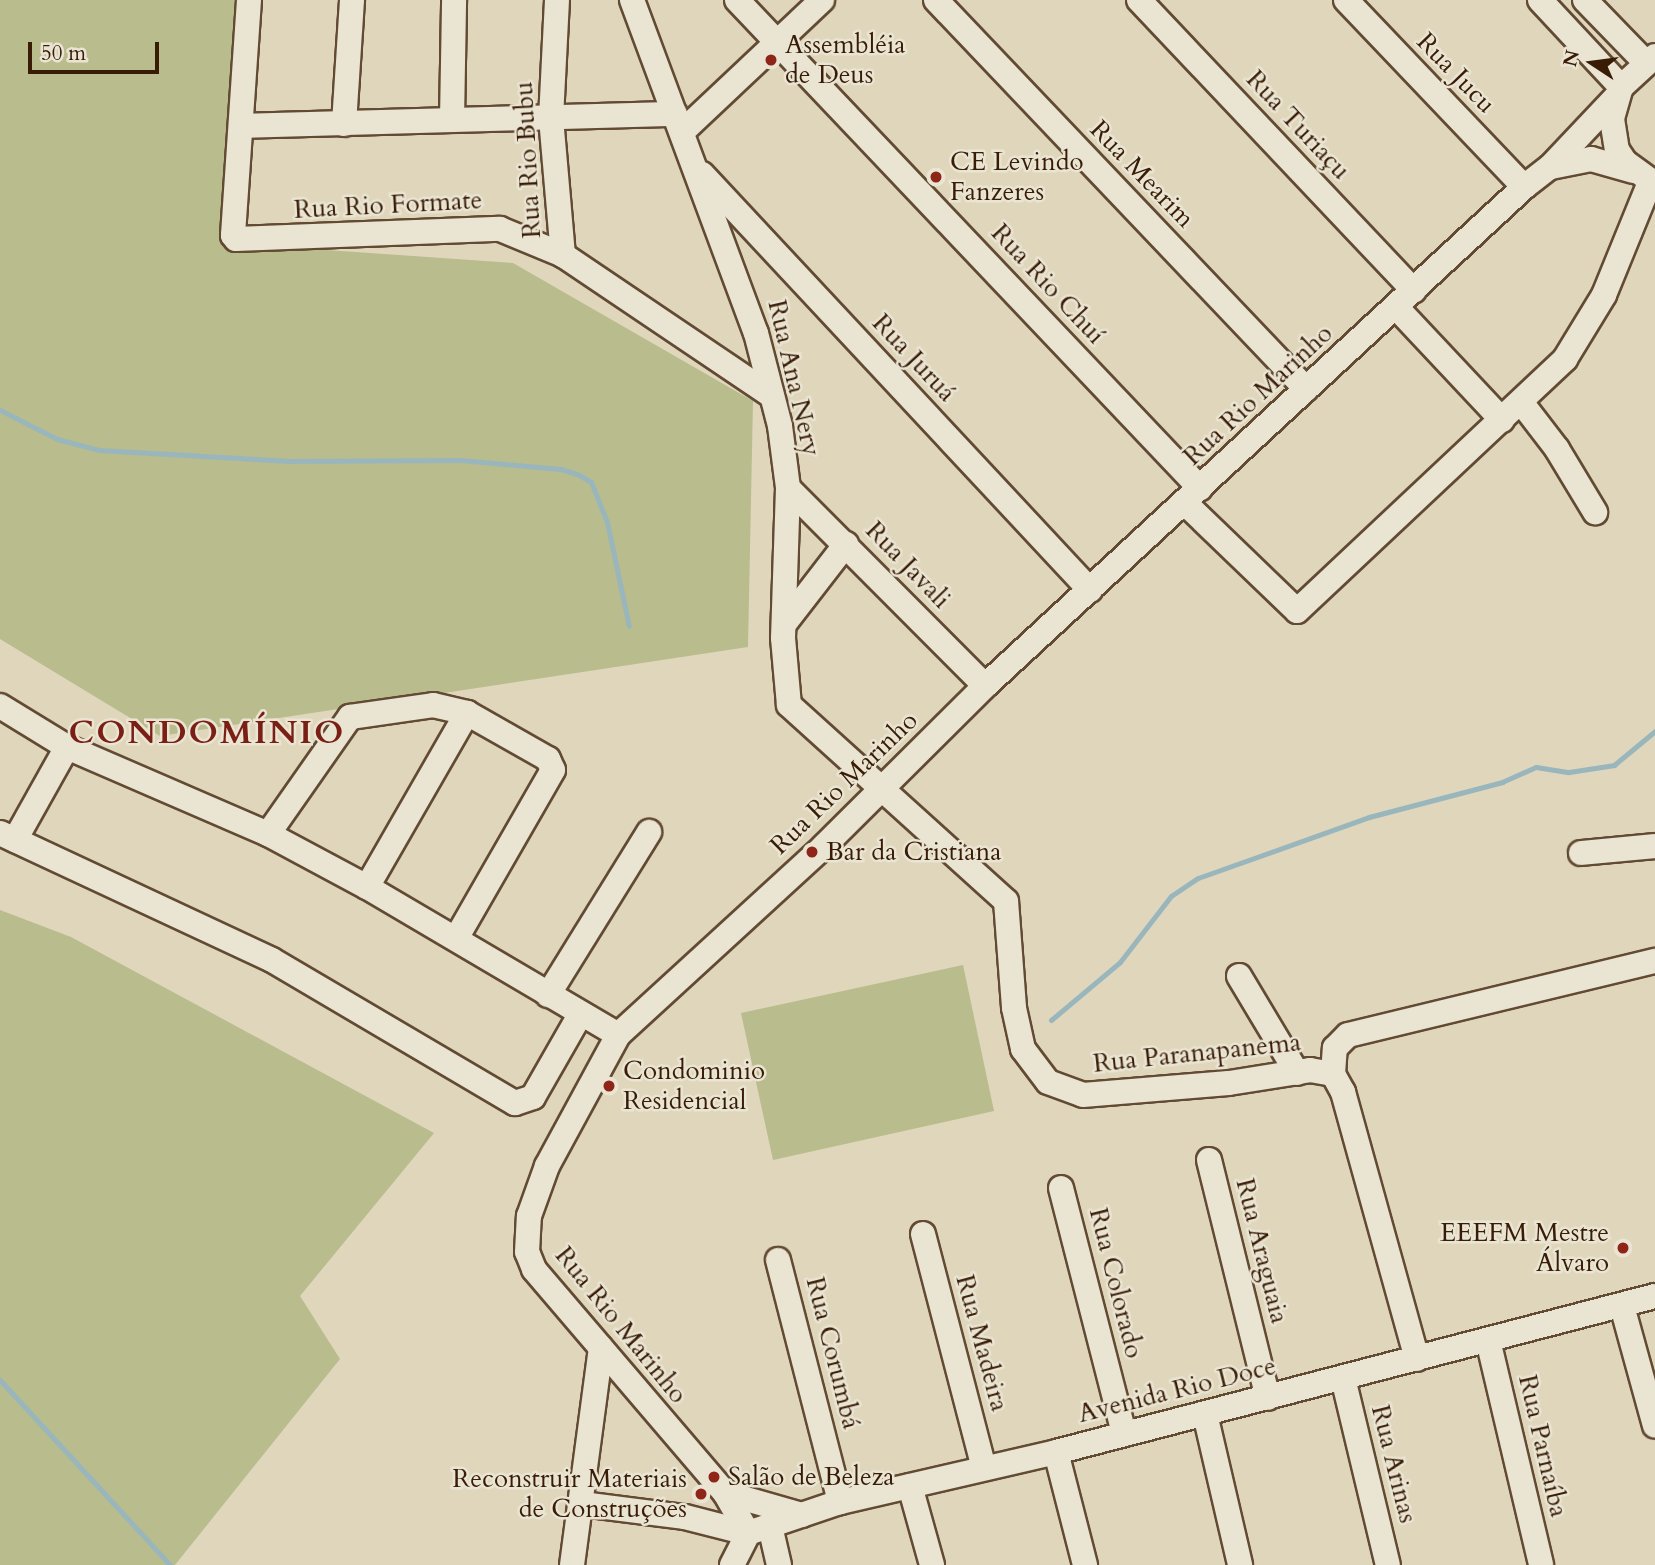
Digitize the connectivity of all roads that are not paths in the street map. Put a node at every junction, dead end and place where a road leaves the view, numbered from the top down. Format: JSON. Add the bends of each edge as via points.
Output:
{"nodes":[{"id":1,"x":249,"y":0,"type":"edge"},
{"id":2,"x":352,"y":0,"type":"edge"},
{"id":3,"x":454,"y":0,"type":"edge"},
{"id":4,"x":557,"y":0,"type":"edge"},
{"id":5,"x":632,"y":0,"type":"edge"},
{"id":6,"x":737,"y":0,"type":"edge"},
{"id":7,"x":822,"y":0,"type":"edge"},
{"id":8,"x":936,"y":0,"type":"edge"},
{"id":9,"x":1139,"y":0,"type":"edge"},
{"id":10,"x":1346,"y":0,"type":"edge"},
{"id":11,"x":1539,"y":0,"type":"edge"},
{"id":12,"x":1585,"y":0,"type":"edge"},
{"id":13,"x":777,"y":41,"type":"junction"},
{"id":14,"x":1651,"y":59,"type":"edge"},
{"id":15,"x":1618,"y":93,"type":"junction"},
{"id":16,"x":551,"y":118,"type":"junction"},
{"id":17,"x":452,"y":120,"type":"junction"},
{"id":18,"x":679,"y":123,"type":"junction"},
{"id":19,"x":344,"y":124,"type":"junction"},
{"id":20,"x":241,"y":126,"type":"junction"},
{"id":21,"x":694,"y":166,"type":"junction"},
{"id":22,"x":1550,"y":167,"type":"junction"},
{"id":23,"x":1646,"y":179,"type":"edge"},
{"id":24,"x":1524,"y":187,"type":"junction"},
{"id":25,"x":1644,"y":230,"type":"edge"},
{"id":26,"x":571,"y":261,"type":"junction"},
{"id":27,"x":1405,"y":299,"type":"junction"},
{"id":28,"x":1306,"y":388,"type":"junction"},
{"id":29,"x":772,"y":396,"type":"junction"},
{"id":30,"x":1521,"y":402,"type":"junction"},
{"id":31,"x":1502,"y":420,"type":"junction"},
{"id":32,"x":788,"y":488,"type":"junction"},
{"id":33,"x":1194,"y":496,"type":"junction"},
{"id":34,"x":1595,"y":512,"type":"dead end"},
{"id":35,"x":846,"y":544,"type":"junction"},
{"id":36,"x":1090,"y":590,"type":"junction"},
{"id":37,"x":785,"y":623,"type":"junction"},
{"id":38,"x":985,"y":686,"type":"junction"},
{"id":39,"x":0,"y":706,"type":"edge"},
{"id":40,"x":467,"y":713,"type":"junction"},
{"id":41,"x":67,"y":747,"type":"junction"},
{"id":42,"x":884,"y":789,"type":"junction"},
{"id":43,"x":649,"y":832,"type":"dead end"},
{"id":44,"x":268,"y":834,"type":"junction"},
{"id":45,"x":7,"y":837,"type":"edge"},
{"id":46,"x":1655,"y":846,"type":"edge"},
{"id":47,"x":1581,"y":853,"type":"dead end"},
{"id":48,"x":367,"y":887,"type":"junction"},
{"id":49,"x":1006,"y":901,"type":"joint"},
{"id":50,"x":457,"y":937,"type":"junction"},
{"id":51,"x":1655,"y":961,"type":"edge"},
{"id":52,"x":1239,"y":976,"type":"dead end"},
{"id":53,"x":548,"y":995,"type":"junction"},
{"id":54,"x":580,"y":1015,"type":"junction"},
{"id":55,"x":618,"y":1035,"type":"junction"},
{"id":56,"x":1297,"y":1073,"type":"junction"},
{"id":57,"x":1333,"y":1074,"type":"junction"},
{"id":58,"x":1209,"y":1160,"type":"dead end"},
{"id":59,"x":1061,"y":1188,"type":"dead end"},
{"id":60,"x":923,"y":1234,"type":"dead end"},
{"id":61,"x":778,"y":1260,"type":"dead end"},
{"id":62,"x":1655,"y":1297,"type":"edge"},
{"id":63,"x":1622,"y":1306,"type":"junction"},
{"id":64,"x":1488,"y":1340,"type":"junction"},
{"id":65,"x":601,"y":1348,"type":"junction"},
{"id":66,"x":1417,"y":1359,"type":"junction"},
{"id":67,"x":1343,"y":1378,"type":"junction"},
{"id":68,"x":1268,"y":1398,"type":"junction"},
{"id":69,"x":1205,"y":1414,"type":"junction"},
{"id":70,"x":1655,"y":1426,"type":"edge"},
{"id":71,"x":1124,"y":1434,"type":"junction"},
{"id":72,"x":1056,"y":1452,"type":"junction"},
{"id":73,"x":984,"y":1468,"type":"junction"},
{"id":74,"x":911,"y":1486,"type":"junction"},
{"id":75,"x":725,"y":1493,"type":"junction"},
{"id":76,"x":840,"y":1502,"type":"junction"},
{"id":77,"x":582,"y":1504,"type":"junction"},
{"id":78,"x":802,"y":1515,"type":"junction"},
{"id":79,"x":759,"y":1530,"type":"junction"},
{"id":80,"x":572,"y":1565,"type":"edge"},
{"id":81,"x":732,"y":1565,"type":"edge"},
{"id":82,"x":779,"y":1565,"type":"edge"},
{"id":83,"x":932,"y":1565,"type":"edge"},
{"id":84,"x":1086,"y":1565,"type":"edge"},
{"id":85,"x":1240,"y":1565,"type":"edge"},
{"id":86,"x":1388,"y":1565,"type":"edge"},
{"id":87,"x":1541,"y":1565,"type":"edge"}],
"edges":[{"from":1,"to":20,"type":"street"},
{"from":2,"to":19,"type":"street"},
{"from":3,"to":17,"type":"street"},
{"from":4,"to":16,"type":"street","name":"Rua Rio Bubu"},
{"from":5,"to":18,"type":"street","name":"Rua Ana Nery"},
{"from":6,"to":13,"type":"street","name":"Rua Rio Chuí"},
{"from":7,"to":13,"type":"street"},
{"from":8,"to":28,"type":"street","name":"Rua Mearim"},
{"from":9,"to":27,"type":"street","name":"Rua Turiaçu"},
{"from":10,"to":24,"type":"street","name":"Rua Jucu"},
{"from":11,"to":15,"type":"street"},
{"from":12,"to":14,"type":"street"},
{"from":13,"to":18,"type":"street"},
{"from":13,"to":33,"type":"street","name":"Rua Rio Chuí"},
{"from":14,"to":15,"type":"street","name":"Rua Rio Marinho"},
{"from":15,"to":22,"type":"street","name":"Rua Rio Marinho"},
{"from":15,"to":23,"type":"street","via":[[1613,136],[1617,150]]},
{"from":16,"to":17,"type":"street"},
{"from":16,"to":18,"type":"street"},
{"from":16,"to":26,"type":"street","name":"Rua Rio Bubu"},
{"from":17,"to":19,"type":"street"},
{"from":18,"to":21,"type":"street","name":"Rua Ana Nery"},
{"from":19,"to":20,"type":"street"},
{"from":20,"to":26,"type":"street","name":"Rua Rio Formate","via":[[236,239],[500,229]]},
{"from":21,"to":29,"type":"street","name":"Rua Ana Nery","via":[[756,333]]},
{"from":21,"to":36,"type":"street","name":"Rua Juruá"},
{"from":22,"to":23,"type":"street","name":"Rua Rio Marinho","via":[[1591,159]]},
{"from":22,"to":24,"type":"street","name":"Rua Rio Marinho"},
{"from":23,"to":25,"type":"street"},
{"from":24,"to":27,"type":"street","name":"Rua Rio Marinho"},
{"from":25,"to":30,"type":"street","via":[[1565,359]]},
{"from":26,"to":29,"type":"street"},
{"from":27,"to":28,"type":"street","name":"Rua Rio Marinho"},
{"from":27,"to":31,"type":"street","name":"Rua Turiaçu"},
{"from":28,"to":33,"type":"street","name":"Rua Rio Marinho"},
{"from":29,"to":32,"type":"street","name":"Rua Ana Nery"},
{"from":30,"to":31,"type":"street"},
{"from":30,"to":34,"type":"street","via":[[1557,449]]},
{"from":31,"to":33,"type":"street","name":"Rua Rio Chuí","via":[[1297,611]]},
{"from":32,"to":35,"type":"street","name":"Rua Javali"},
{"from":32,"to":37,"type":"street","name":"Rua Ana Nery"},
{"from":33,"to":36,"type":"street","name":"Rua Rio Marinho"},
{"from":35,"to":37,"type":"street"},
{"from":35,"to":38,"type":"street","name":"Rua Javali"},
{"from":36,"to":38,"type":"street","name":"Rua Rio Marinho"},
{"from":37,"to":42,"type":"street","name":"Rua Ana Nery","via":[[787,698],[793,712]]},
{"from":38,"to":42,"type":"street","name":"Rua Rio Marinho"},
{"from":39,"to":41,"type":"street"},
{"from":40,"to":44,"type":"street","via":[[433,705],[350,717]]},
{"from":40,"to":48,"type":"street"},
{"from":40,"to":50,"type":"street","via":[[548,760],[553,770]]},
{"from":41,"to":44,"type":"street"},
{"from":41,"to":45,"type":"street"},
{"from":42,"to":49,"type":"street","name":"Rua Ana Nery"},
{"from":42,"to":55,"type":"street","name":"Rua Rio Marinho"},
{"from":43,"to":53,"type":"street"},
{"from":44,"to":48,"type":"street"},
{"from":45,"to":54,"type":"street","via":[[272,960],[515,1103],[533,1097]]},
{"from":46,"to":47,"type":"street"},
{"from":48,"to":50,"type":"street"},
{"from":49,"to":56,"type":"street","name":"Rua Paranapanema","via":[[1014,1008],[1023,1049],[1034,1068],[1059,1090],[1083,1095]]},
{"from":50,"to":53,"type":"street"},
{"from":51,"to":57,"type":"street","via":[[1348,1035],[1335,1048]]},
{"from":52,"to":56,"type":"street"},
{"from":53,"to":54,"type":"street"},
{"from":54,"to":55,"type":"street"},
{"from":55,"to":65,"type":"street","name":"Rua Rio Marinho","via":[[547,1166],[525,1237],[534,1269]]},
{"from":56,"to":57,"type":"street","name":"Rua Paranapanema"},
{"from":57,"to":66,"type":"street","name":"Rua Paranapanema","via":[[1343,1092]]},
{"from":58,"to":68,"type":"street","name":"Rua Araguaia"},
{"from":59,"to":71,"type":"street","name":"Rua Colorado"},
{"from":60,"to":73,"type":"street","name":"Rua Madeira"},
{"from":61,"to":76,"type":"street","name":"Rua Corumbá"},
{"from":62,"to":63,"type":"street","name":"Avenida Rio Doce"},
{"from":63,"to":64,"type":"street","name":"Avenida Rio Doce"},
{"from":63,"to":70,"type":"street"},
{"from":64,"to":66,"type":"street","name":"Avenida Rio Doce"},
{"from":64,"to":87,"type":"street","name":"Rua Parnaíba"},
{"from":65,"to":75,"type":"street","name":"Rua Rio Marinho"},
{"from":65,"to":77,"type":"street"},
{"from":66,"to":67,"type":"street","name":"Avenida Rio Doce"},
{"from":67,"to":68,"type":"street","name":"Avenida Rio Doce"},
{"from":67,"to":86,"type":"street","name":"Rua Arinas"},
{"from":68,"to":69,"type":"street","name":"Avenida Rio Doce"},
{"from":69,"to":71,"type":"street","name":"Avenida Rio Doce"},
{"from":69,"to":85,"type":"street"},
{"from":71,"to":72,"type":"street","name":"Avenida Rio Doce"},
{"from":72,"to":73,"type":"street","name":"Avenida Rio Doce"},
{"from":72,"to":84,"type":"street"},
{"from":73,"to":74,"type":"street","name":"Avenida Rio Doce"},
{"from":74,"to":76,"type":"street","name":"Avenida Rio Doce"},
{"from":74,"to":83,"type":"street"},
{"from":75,"to":78,"type":"street"},
{"from":75,"to":79,"type":"street","name":"Rua Rio Marinho"},
{"from":76,"to":78,"type":"street","name":"Avenida Rio Doce"},
{"from":77,"to":79,"type":"street"},
{"from":77,"to":80,"type":"street"},
{"from":78,"to":79,"type":"street","name":"Avenida Rio Doce"},
{"from":79,"to":81,"type":"street"},
{"from":79,"to":82,"type":"street","name":"Rua Rio Marinho"}]}
